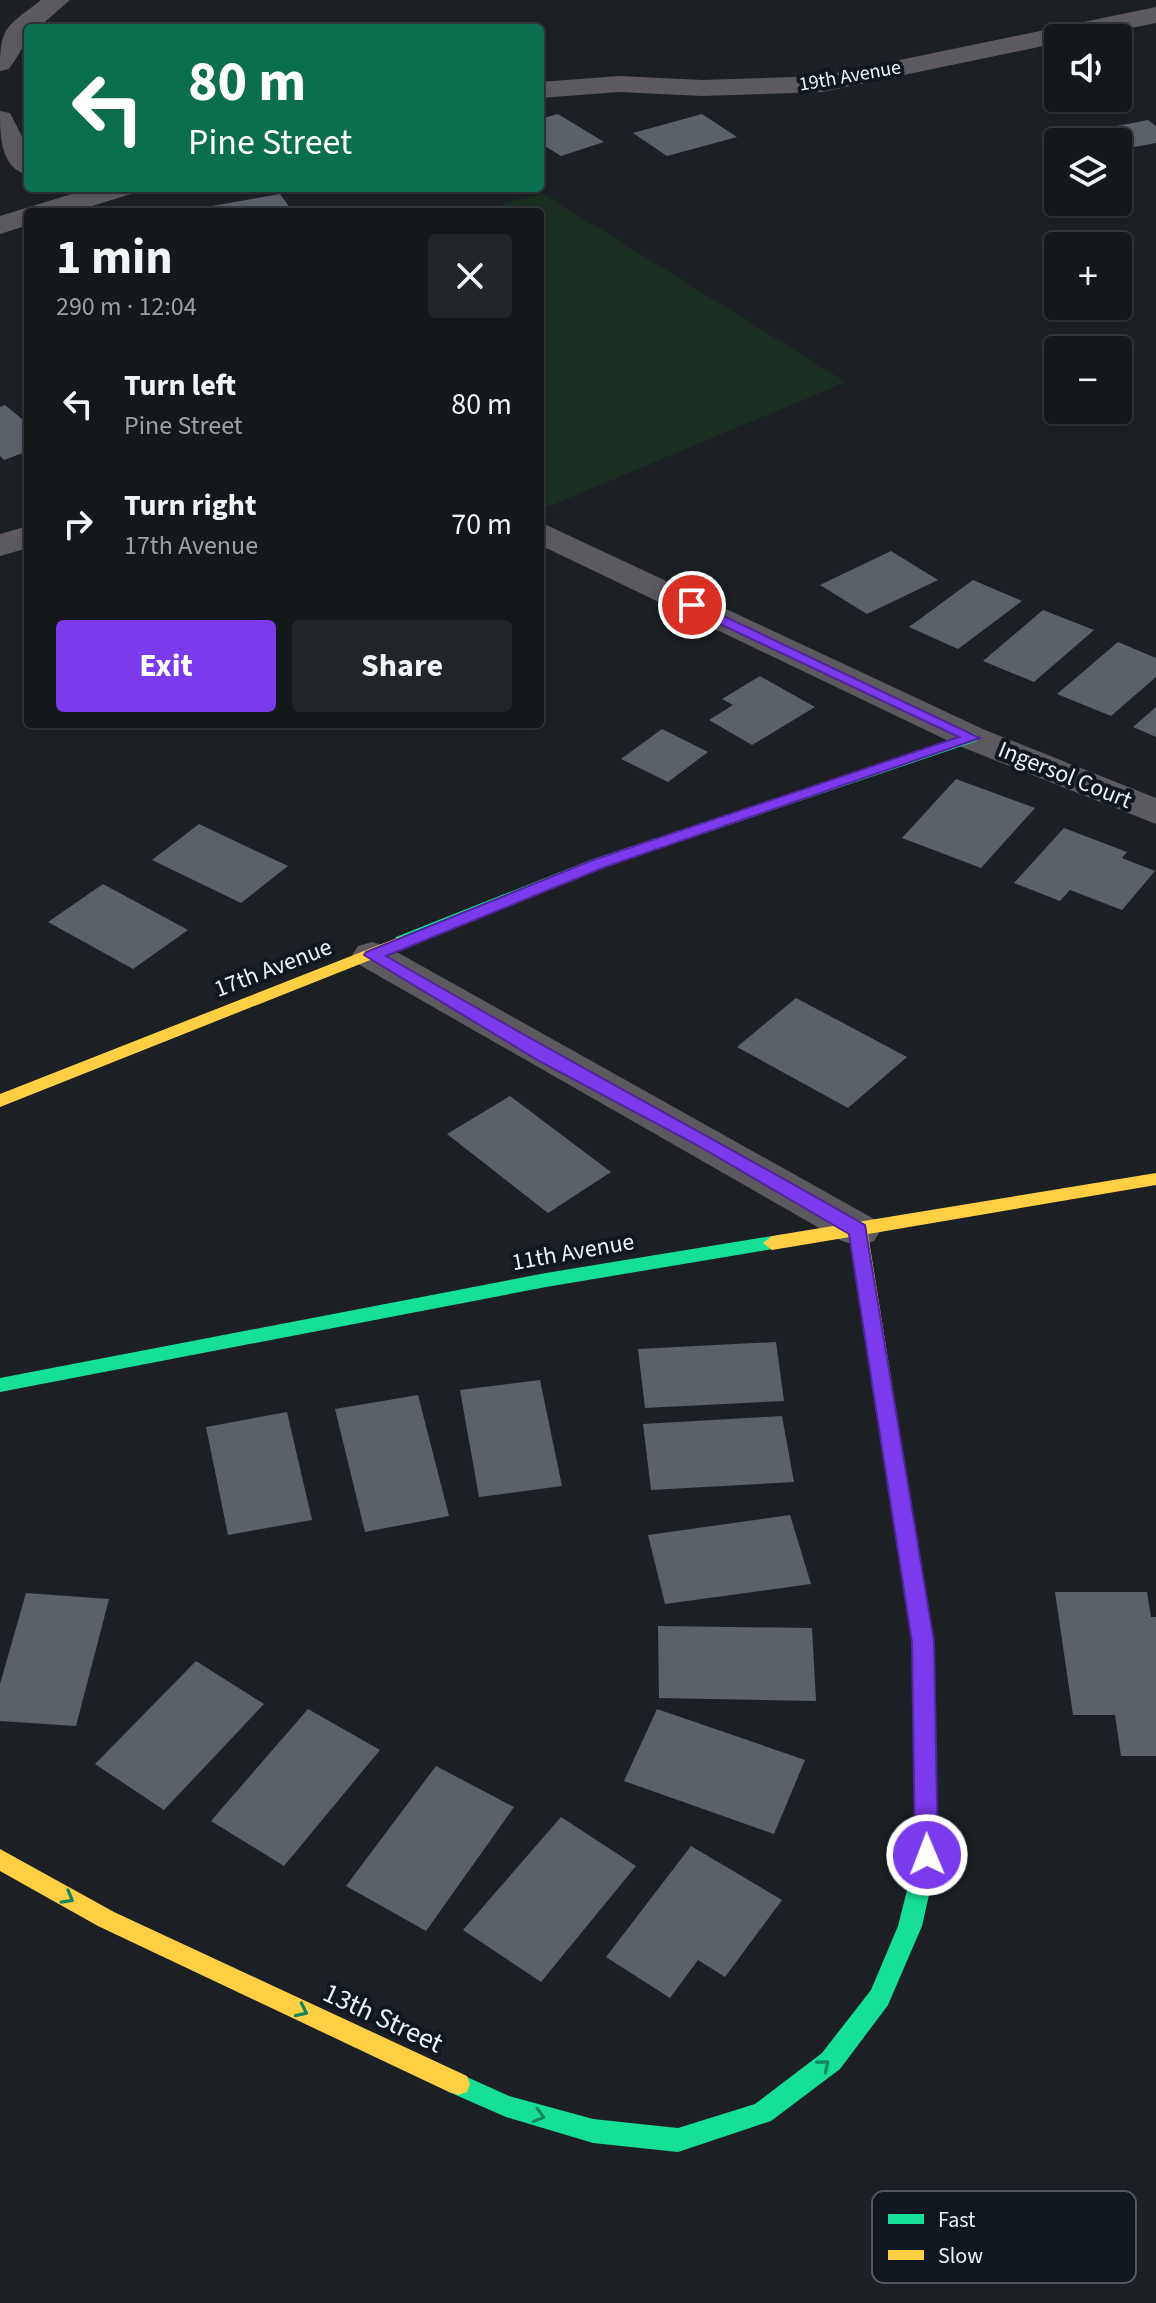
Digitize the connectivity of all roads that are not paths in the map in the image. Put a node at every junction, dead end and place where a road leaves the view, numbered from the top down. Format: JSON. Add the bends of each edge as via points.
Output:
{"nodes":[{"id":1,"x":57,"y":0,"type":"edge"},
{"id":2,"x":1156,"y":15,"type":"edge"},
{"id":3,"x":27,"y":24,"type":"edge"},
{"id":4,"x":24,"y":26,"type":"edge"},
{"id":5,"x":0,"y":63,"type":"edge"},
{"id":6,"x":544,"y":90,"type":"edge"},
{"id":7,"x":0,"y":119,"type":"edge"},
{"id":8,"x":24,"y":162,"type":"edge"},
{"id":9,"x":105,"y":192,"type":"edge"},
{"id":10,"x":55,"y":205,"type":"edge"},
{"id":11,"x":24,"y":217,"type":"edge"},
{"id":12,"x":0,"y":225,"type":"edge"},
{"id":13,"x":544,"y":534,"type":"edge"},
{"id":14,"x":24,"y":537,"type":"edge"},
{"id":15,"x":0,"y":546,"type":"edge"},
{"id":16,"x":972,"y":738,"type":"junction"},
{"id":17,"x":1156,"y":812,"type":"edge"},
{"id":18,"x":372,"y":955,"type":"junction"},
{"id":19,"x":0,"y":1101,"type":"edge"},
{"id":20,"x":1156,"y":1179,"type":"edge"},
{"id":21,"x":858,"y":1230,"type":"junction"},
{"id":22,"x":0,"y":1385,"type":"edge"},
{"id":23,"x":0,"y":1859,"type":"edge"}],
"edges":[{"from":1,"to":3,"type":"street"},
{"from":2,"to":6,"type":"street","name":"19th Avenue","via":[[822,84],[619,84]]},
{"from":4,"to":5,"type":"street"},
{"from":7,"to":8,"type":"street","via":[[6,138]]},
{"from":9,"to":10,"type":"street"},
{"from":11,"to":12,"type":"street"},
{"from":13,"to":16,"type":"street","name":"Ingersol Court"},
{"from":14,"to":15,"type":"street"},
{"from":16,"to":17,"type":"street","name":"Ingersol Court"},
{"from":16,"to":18,"type":"street","name":"17th Avenue","via":[[599,863]]},
{"from":18,"to":19,"type":"street","name":"17th Avenue"},
{"from":18,"to":21,"type":"street"},
{"from":20,"to":21,"type":"street","name":"11th Avenue"},
{"from":21,"to":22,"type":"street","name":"11th Avenue","via":[[546,1280]]},
{"from":23,"to":21,"type":"street","name":"13th Street","one_way":true,"via":[[106,1919],[506,2106],[593,2131],[678,2140],[762,2113],[831,2061],[880,1997],[910,1926],[927,1855],[923,1642]]}]}
